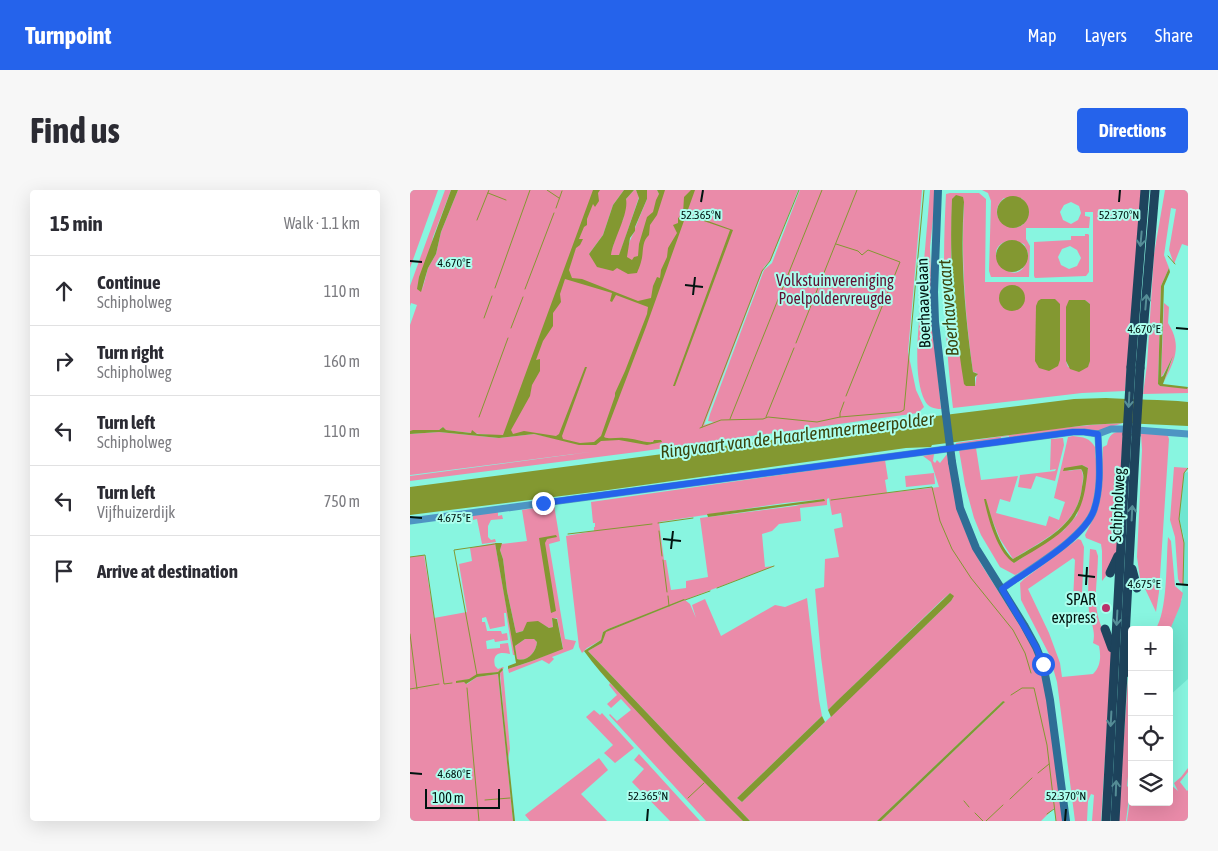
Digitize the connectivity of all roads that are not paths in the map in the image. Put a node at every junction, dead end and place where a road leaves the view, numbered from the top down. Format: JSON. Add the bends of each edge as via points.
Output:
{"nodes":[{"id":1,"x":938,"y":190,"type":"edge"},
{"id":2,"x":1145,"y":190,"type":"edge"},
{"id":3,"x":1155,"y":190,"type":"edge"},
{"id":4,"x":1136,"y":367,"type":"junction"},
{"id":5,"x":1098,"y":434,"type":"junction"},
{"id":6,"x":1132,"y":434,"type":"junction"},
{"id":7,"x":1188,"y":434,"type":"edge"},
{"id":8,"x":410,"y":521,"type":"edge"},
{"id":9,"x":1120,"y":552,"type":"junction"},
{"id":10,"x":1130,"y":561,"type":"junction"},
{"id":11,"x":1110,"y":573,"type":"dead end"},
{"id":12,"x":1137,"y":588,"type":"dead end"},
{"id":13,"x":1002,"y":589,"type":"junction"},
{"id":14,"x":1105,"y":629,"type":"dead end"},
{"id":15,"x":1128,"y":666,"type":"edge"},
{"id":16,"x":1114,"y":670,"type":"junction"},
{"id":17,"x":1123,"y":677,"type":"junction"},
{"id":18,"x":1066,"y":821,"type":"edge"},
{"id":19,"x":1106,"y":821,"type":"edge"},
{"id":20,"x":1115,"y":821,"type":"edge"}],
"edges":[{"from":1,"to":13,"type":"main road","name":"Boerhaavelaan","bridge":true,"via":[[935,322],[952,462],[960,508],[969,533]]},
{"from":2,"to":4,"type":"highway","name":"Schipholweg","one_way":true},
{"from":4,"to":3,"type":"highway","name":"Schipholweg","one_way":true},
{"from":4,"to":6,"type":"highway","name":"Schipholweg","bridge":true},
{"from":5,"to":7,"type":"street","via":[[1124,428]]},
{"from":5,"to":8,"type":"street","via":[[1073,432]]},
{"from":5,"to":13,"type":"street","name":"Schipholweg","via":[[1099,488],[1091,516],[1074,538]]},
{"from":6,"to":9,"type":"highway","name":"Schipholweg"},
{"from":10,"to":6,"type":"highway","name":"Schipholweg","one_way":true},
{"from":9,"to":11,"type":"highway"},
{"from":9,"to":16,"type":"highway","name":"Schipholweg","one_way":true},
{"from":10,"to":12,"type":"highway"},
{"from":10,"to":17,"type":"highway","name":"Schipholweg"},
{"from":13,"to":18,"type":"main road","via":[[1043,664]]},
{"from":14,"to":16,"type":"highway","via":[[1111,644]]},
{"from":15,"to":17,"type":"highway"},
{"from":16,"to":19,"type":"highway","name":"Schipholweg","one_way":true},
{"from":20,"to":17,"type":"highway","name":"Schipholweg","one_way":true}]}
